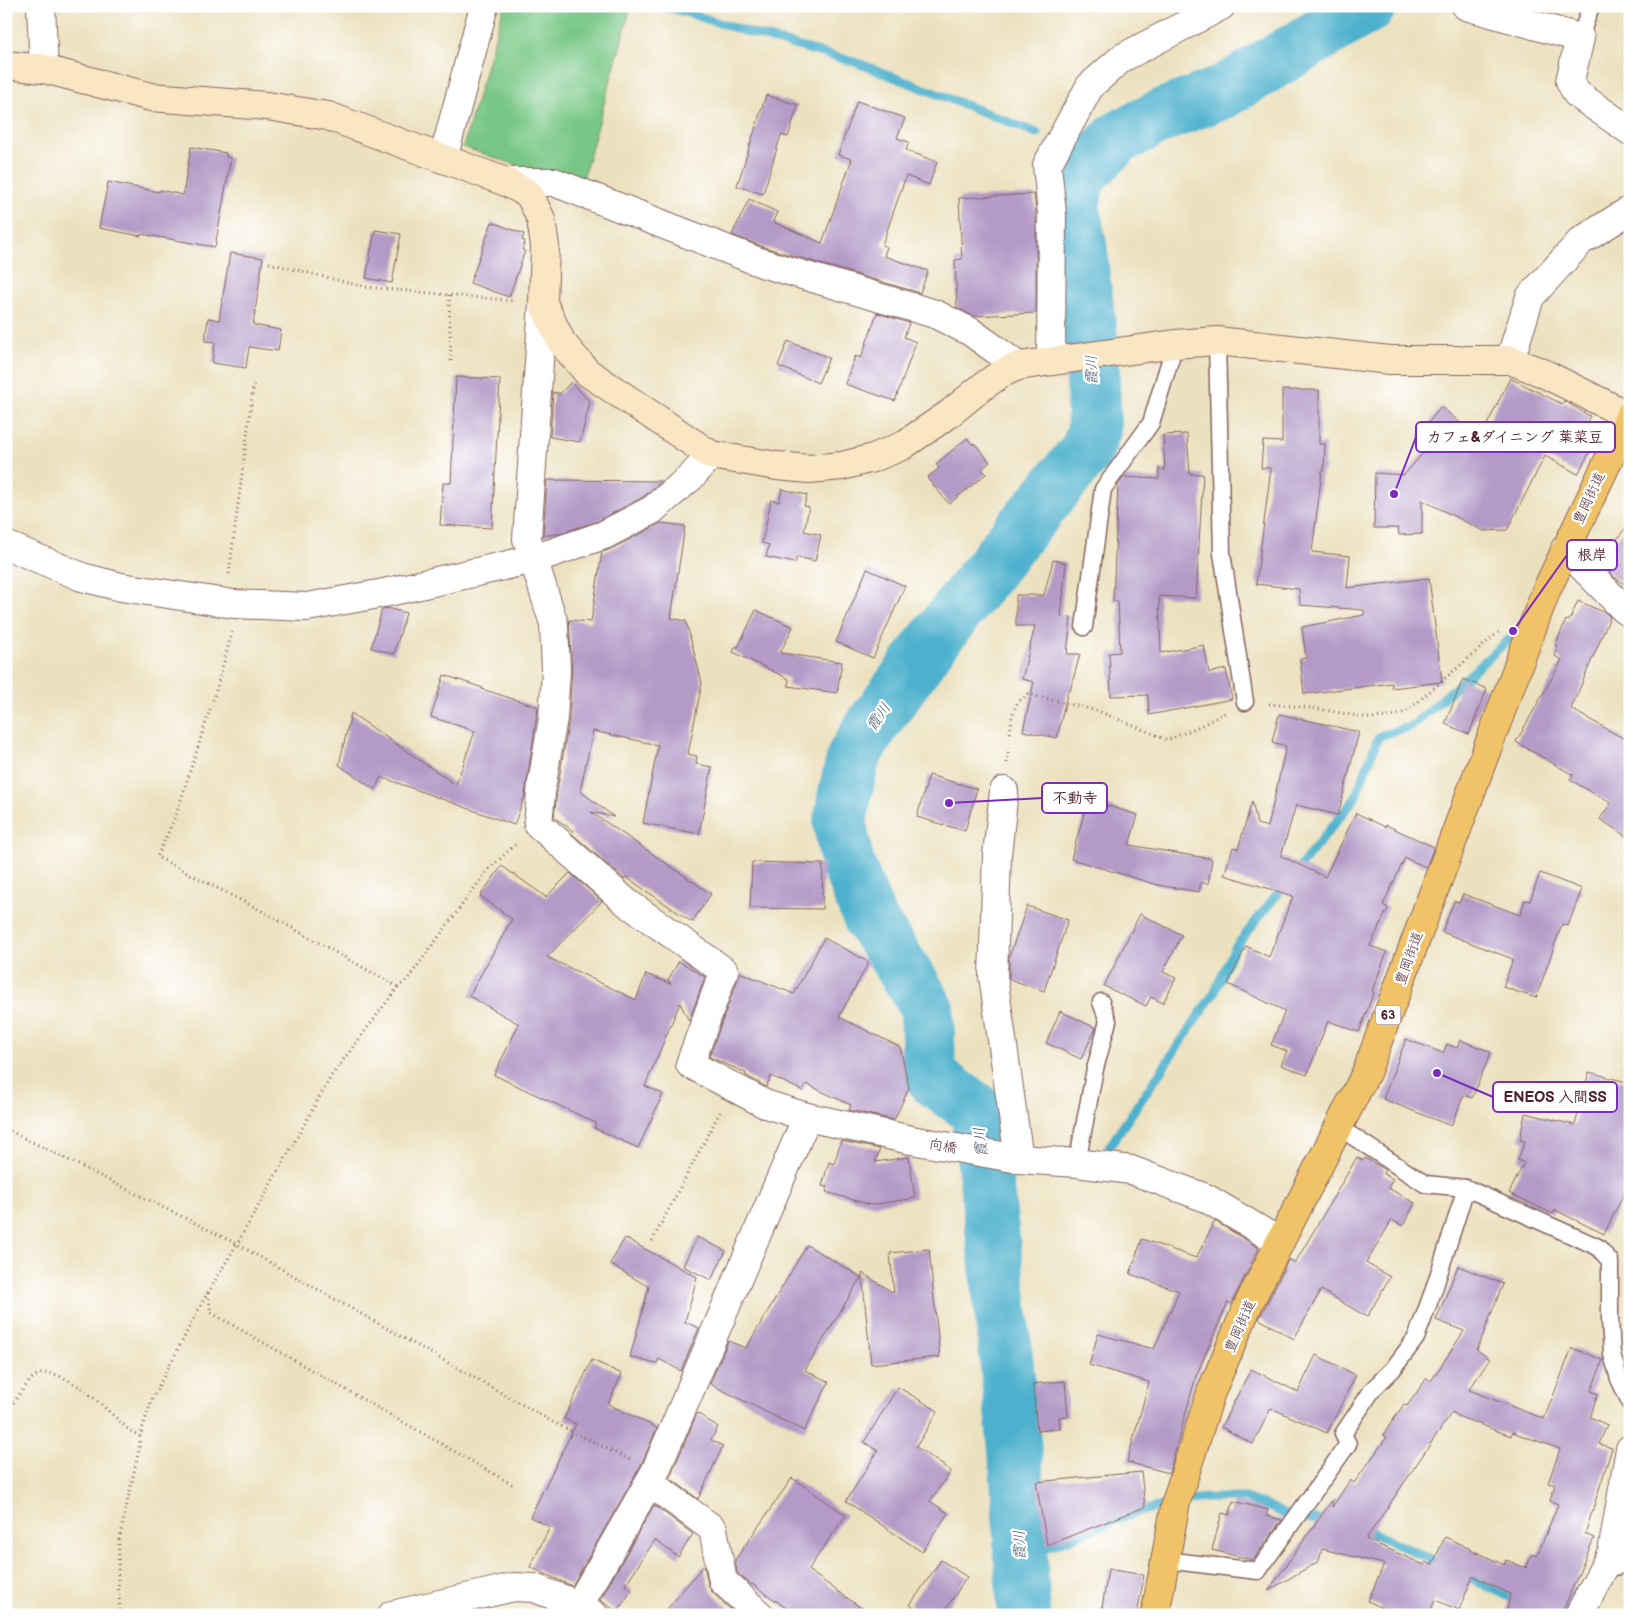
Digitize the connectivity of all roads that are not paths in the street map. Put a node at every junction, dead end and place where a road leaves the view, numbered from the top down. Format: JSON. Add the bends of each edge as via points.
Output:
{"nodes":[{"id":1,"x":41,"y":6,"type":"edge"},
{"id":2,"x":484,"y":6,"type":"edge"},
{"id":3,"x":1221,"y":6,"type":"edge"},
{"id":4,"x":1466,"y":6,"type":"edge"},
{"id":5,"x":1591,"y":6,"type":"edge"},
{"id":6,"x":1580,"y":38,"type":"junction"},
{"id":7,"x":6,"y":65,"type":"edge"},
{"id":8,"x":44,"y":68,"type":"junction"},
{"id":9,"x":1630,"y":131,"type":"edge"},
{"id":10,"x":442,"y":159,"type":"junction"},
{"id":11,"x":506,"y":182,"type":"junction"},
{"id":12,"x":1630,"y":210,"type":"edge"},
{"id":13,"x":543,"y":303,"type":"junction"},
{"id":14,"x":1217,"y":342,"type":"junction"},
{"id":15,"x":1163,"y":346,"type":"junction"},
{"id":16,"x":1056,"y":360,"type":"junction"},
{"id":17,"x":1510,"y":360,"type":"junction"},
{"id":18,"x":1018,"y":366,"type":"junction"},
{"id":19,"x":1629,"y":416,"type":"edge"},
{"id":20,"x":1623,"y":445,"type":"edge"},
{"id":21,"x":711,"y":455,"type":"junction"},
{"id":22,"x":6,"y":545,"type":"edge"},
{"id":23,"x":1565,"y":550,"type":"junction"},
{"id":24,"x":534,"y":559,"type":"junction"},
{"id":25,"x":1630,"y":613,"type":"edge"},
{"id":26,"x":1084,"y":627,"type":"dead end"},
{"id":27,"x":1245,"y":702,"type":"dead end"},
{"id":28,"x":1004,"y":790,"type":"dead end"},
{"id":29,"x":1101,"y":1002,"type":"dead end"},
{"id":30,"x":807,"y":1117,"type":"junction"},
{"id":31,"x":1340,"y":1128,"type":"junction"},
{"id":32,"x":1012,"y":1158,"type":"junction"},
{"id":33,"x":1077,"y":1163,"type":"junction"},
{"id":34,"x":1466,"y":1188,"type":"junction"},
{"id":35,"x":1280,"y":1242,"type":"junction"},
{"id":36,"x":1630,"y":1402,"type":"edge"},
{"id":37,"x":1630,"y":1449,"type":"edge"},
{"id":38,"x":652,"y":1477,"type":"junction"},
{"id":39,"x":1165,"y":1560,"type":"junction"},
{"id":40,"x":1630,"y":1563,"type":"edge"},
{"id":41,"x":1603,"y":1570,"type":"junction"},
{"id":42,"x":586,"y":1610,"type":"edge"},
{"id":43,"x":392,"y":1615,"type":"edge"},
{"id":44,"x":760,"y":1615,"type":"edge"},
{"id":45,"x":1155,"y":1615,"type":"edge"},
{"id":46,"x":1578,"y":1615,"type":"edge"}],
"edges":[{"from":1,"to":8,"type":"street"},
{"from":2,"to":10,"type":"street"},
{"from":3,"to":16,"type":"street","via":[[1122,58],[1090,86],[1048,165]]},
{"from":4,"to":6,"type":"street"},
{"from":5,"to":6,"type":"lane"},
{"from":6,"to":9,"type":"street","via":[[1570,82],[1576,94]]},
{"from":7,"to":8,"type":"street"},
{"from":8,"to":10,"type":"street","via":[[151,97],[267,106],[328,116]]},
{"from":10,"to":11,"type":"street"},
{"from":11,"to":13,"type":"street","via":[[529,194],[540,219],[546,246]]},
{"from":11,"to":18,"type":"street","via":[[554,182],[762,263],[935,314],[971,332]]},
{"from":12,"to":17,"type":"street","via":[[1581,242],[1530,296]]},
{"from":13,"to":21,"type":"street","via":[[562,343],[587,372]]},
{"from":13,"to":24,"type":"street","via":[[527,539]]},
{"from":14,"to":15,"type":"street"},
{"from":14,"to":17,"type":"street","via":[[1390,360]]},
{"from":14,"to":27,"type":"lane","via":[[1222,553]]},
{"from":15,"to":16,"type":"street"},
{"from":15,"to":26,"type":"lane","via":[[1150,423],[1103,489]]},
{"from":16,"to":18,"type":"street"},
{"from":17,"to":19,"type":"street"},
{"from":18,"to":21,"type":"street","via":[[982,387],[902,446],[873,458],[842,466],[810,469]]},
{"from":19,"to":20,"type":"main road","name":"豊岡街道","number":"63"},
{"from":20,"to":23,"type":"main road","name":"豊岡街道","number":"63"},
{"from":21,"to":24,"type":"street","via":[[652,510],[604,535]]},
{"from":22,"to":24,"type":"street","via":[[82,577],[121,587],[236,604],[307,607]]},
{"from":23,"to":25,"type":"street"},
{"from":23,"to":31,"type":"main road","name":"豊岡街道","number":"63","via":[[1546,591],[1366,1073]]},
{"from":24,"to":30,"type":"street","name":"向橋","via":[[554,624],[556,670],[553,718],[538,824],[626,902],[724,971],[690,1064],[765,1104]]},
{"from":28,"to":32,"type":"street","via":[[997,855],[993,976]]},
{"from":29,"to":33,"type":"lane","via":[[1108,1021]]},
{"from":30,"to":32,"type":"street","name":"向橋"},
{"from":30,"to":38,"type":"street"},
{"from":31,"to":34,"type":"lane","via":[[1425,1184]]},
{"from":31,"to":35,"type":"main road","name":"豊岡街道","number":"63"},
{"from":32,"to":33,"type":"street","name":"向橋"},
{"from":33,"to":35,"type":"street","name":"向橋","via":[[1131,1170],[1206,1198]]},
{"from":34,"to":36,"type":"lane","via":[[1598,1247],[1610,1261],[1612,1354]]},
{"from":34,"to":39,"type":"lane","via":[[1416,1338],[1373,1389],[1343,1434],[1348,1444],[1258,1572]]},
{"from":35,"to":39,"type":"main road","name":"豊岡街道","number":"63","via":[[1211,1392],[1183,1478]]},
{"from":37,"to":41,"type":"street","via":[[1612,1552]]},
{"from":38,"to":42,"type":"street"},
{"from":38,"to":44,"type":"street","via":[[713,1528],[723,1581]]},
{"from":39,"to":45,"type":"main road","name":"豊岡街道","number":"63"},
{"from":40,"to":41,"type":"lane"},
{"from":41,"to":46,"type":"street"},
{"from":42,"to":43,"type":"street","via":[[534,1588],[514,1587]]}]}
